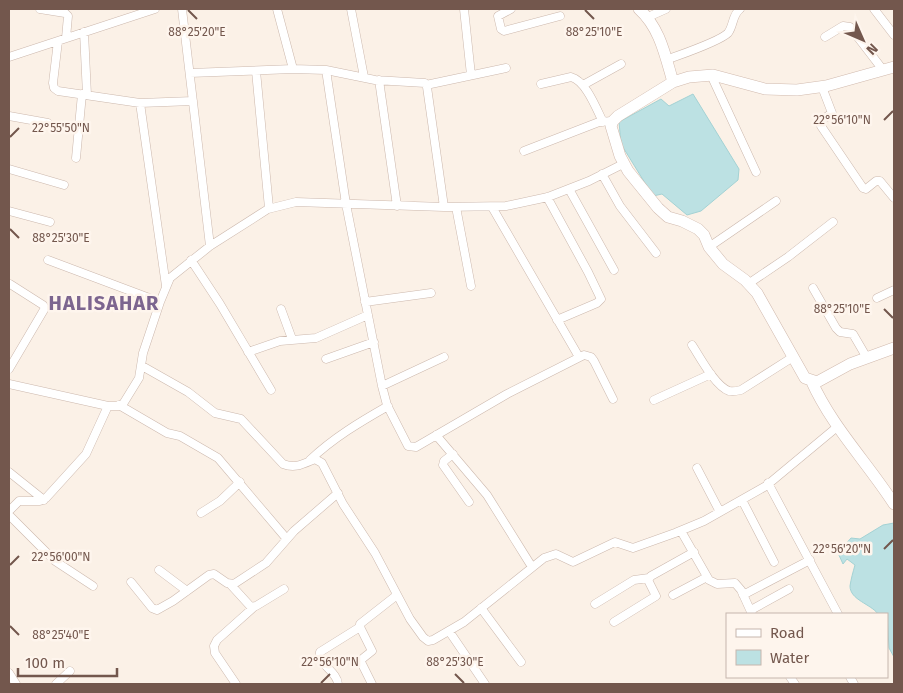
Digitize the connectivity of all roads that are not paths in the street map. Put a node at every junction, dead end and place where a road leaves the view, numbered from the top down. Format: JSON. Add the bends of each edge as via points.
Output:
{"nodes":[{"id":1,"x":43,"y":9,"type":"edge"},
{"id":2,"x":155,"y":9,"type":"edge"},
{"id":3,"x":182,"y":9,"type":"edge"},
{"id":4,"x":277,"y":9,"type":"edge"},
{"id":5,"x":352,"y":9,"type":"edge"},
{"id":6,"x":464,"y":9,"type":"edge"},
{"id":7,"x":510,"y":9,"type":"edge"},
{"id":8,"x":639,"y":9,"type":"edge"},
{"id":9,"x":666,"y":9,"type":"edge"},
{"id":10,"x":740,"y":9,"type":"edge"},
{"id":11,"x":874,"y":9,"type":"edge"},
{"id":12,"x":560,"y":16,"type":"dead end"},
{"id":13,"x":648,"y":17,"type":"junction"},
{"id":14,"x":84,"y":32,"type":"junction"},
{"id":15,"x":894,"y":35,"type":"edge"},
{"id":16,"x":825,"y":37,"type":"dead end"},
{"id":17,"x":62,"y":39,"type":"junction"},
{"id":18,"x":9,"y":57,"type":"edge"},
{"id":19,"x":666,"y":60,"type":"junction"},
{"id":20,"x":621,"y":64,"type":"dead end"},
{"id":21,"x":506,"y":68,"type":"dead end"},
{"id":22,"x":293,"y":69,"type":"junction"},
{"id":23,"x":889,"y":69,"type":"edge"},
{"id":24,"x":256,"y":70,"type":"junction"},
{"id":25,"x":326,"y":70,"type":"junction"},
{"id":26,"x":190,"y":72,"type":"junction"},
{"id":27,"x":471,"y":75,"type":"junction"},
{"id":28,"x":711,"y":75,"type":"junction"},
{"id":29,"x":364,"y":77,"type":"junction"},
{"id":30,"x":379,"y":80,"type":"junction"},
{"id":31,"x":673,"y":82,"type":"junction"},
{"id":32,"x":541,"y":84,"type":"dead end"},
{"id":33,"x":426,"y":85,"type":"junction"},
{"id":34,"x":583,"y":85,"type":"junction"},
{"id":35,"x":822,"y":87,"type":"junction"},
{"id":36,"x":84,"y":95,"type":"junction"},
{"id":37,"x":193,"y":101,"type":"junction"},
{"id":38,"x":140,"y":104,"type":"junction"},
{"id":39,"x":9,"y":116,"type":"edge"},
{"id":40,"x":608,"y":121,"type":"junction"},
{"id":41,"x":48,"y":123,"type":"dead end"},
{"id":42,"x":524,"y":151,"type":"dead end"},
{"id":43,"x":76,"y":158,"type":"dead end"},
{"id":44,"x":623,"y":164,"type":"junction"},
{"id":45,"x":9,"y":169,"type":"edge"},
{"id":46,"x":756,"y":172,"type":"dead end"},
{"id":47,"x":602,"y":174,"type":"junction"},
{"id":48,"x":64,"y":185,"type":"dead end"},
{"id":49,"x":569,"y":189,"type":"junction"},
{"id":50,"x":547,"y":197,"type":"junction"},
{"id":51,"x":894,"y":198,"type":"edge"},
{"id":52,"x":776,"y":201,"type":"dead end"},
{"id":53,"x":346,"y":204,"type":"junction"},
{"id":54,"x":397,"y":206,"type":"junction"},
{"id":55,"x":444,"y":207,"type":"junction"},
{"id":56,"x":456,"y":207,"type":"junction"},
{"id":57,"x":492,"y":207,"type":"junction"},
{"id":58,"x":269,"y":208,"type":"junction"},
{"id":59,"x":9,"y":211,"type":"edge"},
{"id":60,"x":50,"y":222,"type":"dead end"},
{"id":61,"x":833,"y":222,"type":"dead end"},
{"id":62,"x":210,"y":246,"type":"junction"},
{"id":63,"x":708,"y":247,"type":"junction"},
{"id":64,"x":656,"y":253,"type":"dead end"},
{"id":65,"x":48,"y":260,"type":"dead end"},
{"id":66,"x":192,"y":260,"type":"junction"},
{"id":67,"x":614,"y":270,"type":"dead end"},
{"id":68,"x":10,"y":284,"type":"dead end"},
{"id":69,"x":748,"y":284,"type":"junction"},
{"id":70,"x":166,"y":286,"type":"junction"},
{"id":71,"x":471,"y":286,"type":"dead end"},
{"id":72,"x":813,"y":288,"type":"dead end"},
{"id":73,"x":894,"y":290,"type":"edge"},
{"id":74,"x":431,"y":292,"type":"dead end"},
{"id":75,"x":877,"y":298,"type":"dead end"},
{"id":76,"x":160,"y":302,"type":"junction"},
{"id":77,"x":365,"y":302,"type":"junction"},
{"id":78,"x":281,"y":309,"type":"dead end"},
{"id":79,"x":368,"y":315,"type":"junction"},
{"id":80,"x":557,"y":320,"type":"junction"},
{"id":81,"x":292,"y":339,"type":"junction"},
{"id":82,"x":374,"y":342,"type":"junction"},
{"id":83,"x":692,"y":345,"type":"dead end"},
{"id":84,"x":894,"y":348,"type":"edge"},
{"id":85,"x":248,"y":352,"type":"junction"},
{"id":86,"x":12,"y":356,"type":"edge"},
{"id":87,"x":444,"y":357,"type":"dead end"},
{"id":88,"x":579,"y":357,"type":"junction"},
{"id":89,"x":793,"y":357,"type":"junction"},
{"id":90,"x":867,"y":358,"type":"junction"},
{"id":91,"x":326,"y":359,"type":"dead end"},
{"id":92,"x":142,"y":366,"type":"junction"},
{"id":93,"x":9,"y":369,"type":"edge"},
{"id":94,"x":711,"y":374,"type":"junction"},
{"id":95,"x":812,"y":380,"type":"junction"},
{"id":96,"x":9,"y":384,"type":"edge"},
{"id":97,"x":382,"y":386,"type":"junction"},
{"id":98,"x":271,"y":390,"type":"dead end"},
{"id":99,"x":613,"y":399,"type":"dead end"},
{"id":100,"x":654,"y":400,"type":"dead end"},
{"id":101,"x":108,"y":406,"type":"junction"},
{"id":102,"x":119,"y":406,"type":"junction"},
{"id":103,"x":388,"y":406,"type":"junction"},
{"id":104,"x":837,"y":427,"type":"junction"},
{"id":105,"x":436,"y":435,"type":"junction"},
{"id":106,"x":453,"y":454,"type":"junction"},
{"id":107,"x":308,"y":462,"type":"junction"},
{"id":108,"x":697,"y":468,"type":"dead end"},
{"id":109,"x":9,"y":472,"type":"edge"},
{"id":110,"x":240,"y":482,"type":"junction"},
{"id":111,"x":768,"y":484,"type":"junction"},
{"id":112,"x":338,"y":493,"type":"junction"},
{"id":113,"x":44,"y":500,"type":"junction"},
{"id":114,"x":742,"y":500,"type":"junction"},
{"id":115,"x":470,"y":502,"type":"dead end"},
{"id":116,"x":894,"y":504,"type":"edge"},
{"id":117,"x":9,"y":511,"type":"edge"},
{"id":118,"x":720,"y":512,"type":"junction"},
{"id":119,"x":201,"y":513,"type":"dead end"},
{"id":120,"x":9,"y":515,"type":"edge"},
{"id":121,"x":681,"y":531,"type":"junction"},
{"id":122,"x":286,"y":538,"type":"junction"},
{"id":123,"x":694,"y":552,"type":"junction"},
{"id":124,"x":810,"y":560,"type":"junction"},
{"id":125,"x":774,"y":562,"type":"dead end"},
{"id":126,"x":532,"y":567,"type":"junction"},
{"id":127,"x":159,"y":570,"type":"dead end"},
{"id":128,"x":707,"y":577,"type":"junction"},
{"id":129,"x":649,"y":578,"type":"junction"},
{"id":130,"x":131,"y":582,"type":"dead end"},
{"id":131,"x":231,"y":585,"type":"junction"},
{"id":132,"x":93,"y":586,"type":"dead end"},
{"id":133,"x":284,"y":589,"type":"dead end"},
{"id":134,"x":789,"y":589,"type":"dead end"},
{"id":135,"x":187,"y":591,"type":"junction"},
{"id":136,"x":674,"y":594,"type":"dead end"},
{"id":137,"x":397,"y":595,"type":"junction"},
{"id":138,"x":743,"y":595,"type":"junction"},
{"id":139,"x":595,"y":604,"type":"dead end"},
{"id":140,"x":254,"y":607,"type":"junction"},
{"id":141,"x":481,"y":608,"type":"junction"},
{"id":142,"x":752,"y":612,"type":"edge"},
{"id":143,"x":837,"y":613,"type":"edge"},
{"id":144,"x":614,"y":622,"type":"dead end"},
{"id":145,"x":360,"y":627,"type":"junction"},
{"id":146,"x":449,"y":631,"type":"junction"},
{"id":147,"x":521,"y":662,"type":"dead end"},
{"id":148,"x":70,"y":671,"type":"dead end"},
{"id":149,"x":9,"y":673,"type":"edge"},
{"id":150,"x":16,"y":684,"type":"edge"},
{"id":151,"x":56,"y":684,"type":"edge"},
{"id":152,"x":236,"y":684,"type":"edge"},
{"id":153,"x":338,"y":684,"type":"edge"},
{"id":154,"x":372,"y":684,"type":"edge"},
{"id":155,"x":485,"y":684,"type":"edge"}],
"edges":[{"from":1,"to":17,"type":"street","via":[[68,16]]},
{"from":2,"to":14,"type":"street"},
{"from":3,"to":26,"type":"street"},
{"from":4,"to":22,"type":"street"},
{"from":5,"to":29,"type":"street"},
{"from":6,"to":27,"type":"street"},
{"from":7,"to":12,"type":"street","via":[[498,16],[504,31]]},
{"from":8,"to":13,"type":"street"},
{"from":9,"to":13,"type":"street"},
{"from":10,"to":19,"type":"street","via":[[726,35]]},
{"from":11,"to":15,"type":"street"},
{"from":13,"to":19,"type":"street"},
{"from":14,"to":17,"type":"street"},
{"from":14,"to":36,"type":"street"},
{"from":16,"to":23,"type":"street","via":[[843,26],[850,27]]},
{"from":17,"to":18,"type":"street"},
{"from":17,"to":36,"type":"street","via":[[54,88]]},
{"from":19,"to":31,"type":"street"},
{"from":20,"to":34,"type":"street"},
{"from":21,"to":27,"type":"street"},
{"from":22,"to":24,"type":"street"},
{"from":22,"to":25,"type":"street"},
{"from":23,"to":35,"type":"street"},
{"from":24,"to":26,"type":"street"},
{"from":24,"to":58,"type":"street"},
{"from":25,"to":29,"type":"street"},
{"from":25,"to":53,"type":"street"},
{"from":26,"to":37,"type":"street"},
{"from":27,"to":33,"type":"street"},
{"from":28,"to":31,"type":"street"},
{"from":28,"to":35,"type":"street","via":[[765,89]]},
{"from":28,"to":46,"type":"street"},
{"from":29,"to":30,"type":"street"},
{"from":30,"to":33,"type":"street","via":[[423,82]]},
{"from":30,"to":54,"type":"street"},
{"from":31,"to":40,"type":"street"},
{"from":32,"to":34,"type":"street","via":[[571,77]]},
{"from":33,"to":55,"type":"street"},
{"from":34,"to":40,"type":"street"},
{"from":35,"to":51,"type":"street","via":[[832,113],[822,120],[821,126],[863,188],[880,182]]},
{"from":36,"to":38,"type":"street"},
{"from":36,"to":43,"type":"street"},
{"from":37,"to":38,"type":"street"},
{"from":37,"to":62,"type":"street"},
{"from":38,"to":70,"type":"street"},
{"from":39,"to":41,"type":"street"},
{"from":40,"to":42,"type":"street"},
{"from":40,"to":44,"type":"street"},
{"from":44,"to":47,"type":"street"},
{"from":44,"to":63,"type":"street","via":[[658,208],[698,229]]},
{"from":45,"to":48,"type":"street"},
{"from":47,"to":49,"type":"street"},
{"from":47,"to":64,"type":"street","via":[[620,206]]},
{"from":49,"to":50,"type":"street"},
{"from":49,"to":67,"type":"street"},
{"from":50,"to":57,"type":"street"},
{"from":50,"to":80,"type":"street","via":[[601,300]]},
{"from":52,"to":63,"type":"street"},
{"from":53,"to":54,"type":"street"},
{"from":53,"to":58,"type":"street","via":[[296,202]]},
{"from":53,"to":77,"type":"street"},
{"from":54,"to":55,"type":"street"},
{"from":55,"to":56,"type":"street"},
{"from":56,"to":57,"type":"street"},
{"from":56,"to":71,"type":"street"},
{"from":57,"to":80,"type":"street"},
{"from":58,"to":62,"type":"street"},
{"from":59,"to":60,"type":"street"},
{"from":61,"to":69,"type":"street","via":[[795,253]]},
{"from":62,"to":66,"type":"street"},
{"from":63,"to":69,"type":"street"},
{"from":65,"to":76,"type":"street"},
{"from":66,"to":70,"type":"street","via":[[174,274]]},
{"from":66,"to":85,"type":"street"},
{"from":68,"to":86,"type":"street","via":[[45,308]]},
{"from":69,"to":89,"type":"street"},
{"from":70,"to":76,"type":"street"},
{"from":72,"to":90,"type":"street","via":[[838,331],[853,334]]},
{"from":73,"to":75,"type":"street"},
{"from":74,"to":77,"type":"street"},
{"from":76,"to":92,"type":"street","via":[[143,353]]},
{"from":77,"to":79,"type":"street"},
{"from":78,"to":81,"type":"street"},
{"from":79,"to":81,"type":"street","via":[[314,339]]},
{"from":79,"to":82,"type":"street"},
{"from":80,"to":88,"type":"street"},
{"from":81,"to":85,"type":"street"},
{"from":82,"to":91,"type":"street"},
{"from":82,"to":97,"type":"street"},
{"from":83,"to":94,"type":"street"},
{"from":84,"to":90,"type":"street"},
{"from":85,"to":98,"type":"street"},
{"from":86,"to":93,"type":"street"},
{"from":87,"to":97,"type":"street"},
{"from":88,"to":99,"type":"street","via":[[591,357]]},
{"from":88,"to":105,"type":"street"},
{"from":89,"to":94,"type":"street","via":[[741,390],[728,391]]},
{"from":89,"to":95,"type":"street","via":[[806,378]]},
{"from":90,"to":95,"type":"street","via":[[817,382]]},
{"from":92,"to":102,"type":"street","via":[[139,378]]},
{"from":92,"to":107,"type":"street","via":[[188,392],[215,412],[241,419],[283,464],[298,467]]},
{"from":94,"to":100,"type":"street"},
{"from":95,"to":104,"type":"street"},
{"from":96,"to":101,"type":"street"},
{"from":97,"to":103,"type":"street"},
{"from":101,"to":102,"type":"street"},
{"from":101,"to":113,"type":"street","via":[[86,454]]},
{"from":102,"to":110,"type":"street","via":[[218,458]]},
{"from":103,"to":105,"type":"street","via":[[411,448]]},
{"from":103,"to":107,"type":"street","via":[[346,430]]},
{"from":104,"to":111,"type":"street"},
{"from":104,"to":116,"type":"street"},
{"from":105,"to":106,"type":"street"},
{"from":106,"to":115,"type":"street","via":[[443,465]]},
{"from":106,"to":126,"type":"street","via":[[487,495]]},
{"from":107,"to":112,"type":"street","via":[[315,459],[322,463]]},
{"from":108,"to":118,"type":"street"},
{"from":109,"to":113,"type":"street"},
{"from":110,"to":119,"type":"street"},
{"from":110,"to":122,"type":"street"},
{"from":111,"to":114,"type":"street"},
{"from":111,"to":124,"type":"street"},
{"from":112,"to":122,"type":"street"},
{"from":112,"to":137,"type":"street"},
{"from":113,"to":117,"type":"street","via":[[19,502]]},
{"from":114,"to":118,"type":"street"},
{"from":114,"to":125,"type":"street"},
{"from":118,"to":121,"type":"street"},
{"from":120,"to":132,"type":"street","via":[[55,561]]},
{"from":121,"to":123,"type":"street"},
{"from":121,"to":126,"type":"street","via":[[633,548],[615,542],[573,562],[556,554]]},
{"from":122,"to":131,"type":"street","via":[[266,563]]},
{"from":123,"to":128,"type":"street"},
{"from":123,"to":129,"type":"street"},
{"from":124,"to":138,"type":"street"},
{"from":124,"to":143,"type":"street"},
{"from":126,"to":141,"type":"street"},
{"from":127,"to":135,"type":"street"},
{"from":128,"to":136,"type":"street"},
{"from":128,"to":138,"type":"street","via":[[717,584],[735,583]]},
{"from":129,"to":139,"type":"street","via":[[634,580]]},
{"from":129,"to":144,"type":"street","via":[[656,596]]},
{"from":130,"to":135,"type":"street","via":[[154,610]]},
{"from":131,"to":135,"type":"street","via":[[212,574]]},
{"from":131,"to":140,"type":"street","via":[[248,605]]},
{"from":133,"to":140,"type":"street"},
{"from":134,"to":142,"type":"street"},
{"from":137,"to":145,"type":"street"},
{"from":137,"to":146,"type":"street","via":[[424,638],[433,640]]},
{"from":138,"to":142,"type":"street"},
{"from":140,"to":152,"type":"street","via":[[214,646]]},
{"from":141,"to":146,"type":"street"},
{"from":141,"to":147,"type":"street"},
{"from":145,"to":153,"type":"street","via":[[320,652],[321,660]]},
{"from":145,"to":154,"type":"street","via":[[372,648],[360,662]]},
{"from":146,"to":155,"type":"street"},
{"from":148,"to":151,"type":"street"},
{"from":149,"to":150,"type":"street"}]}
